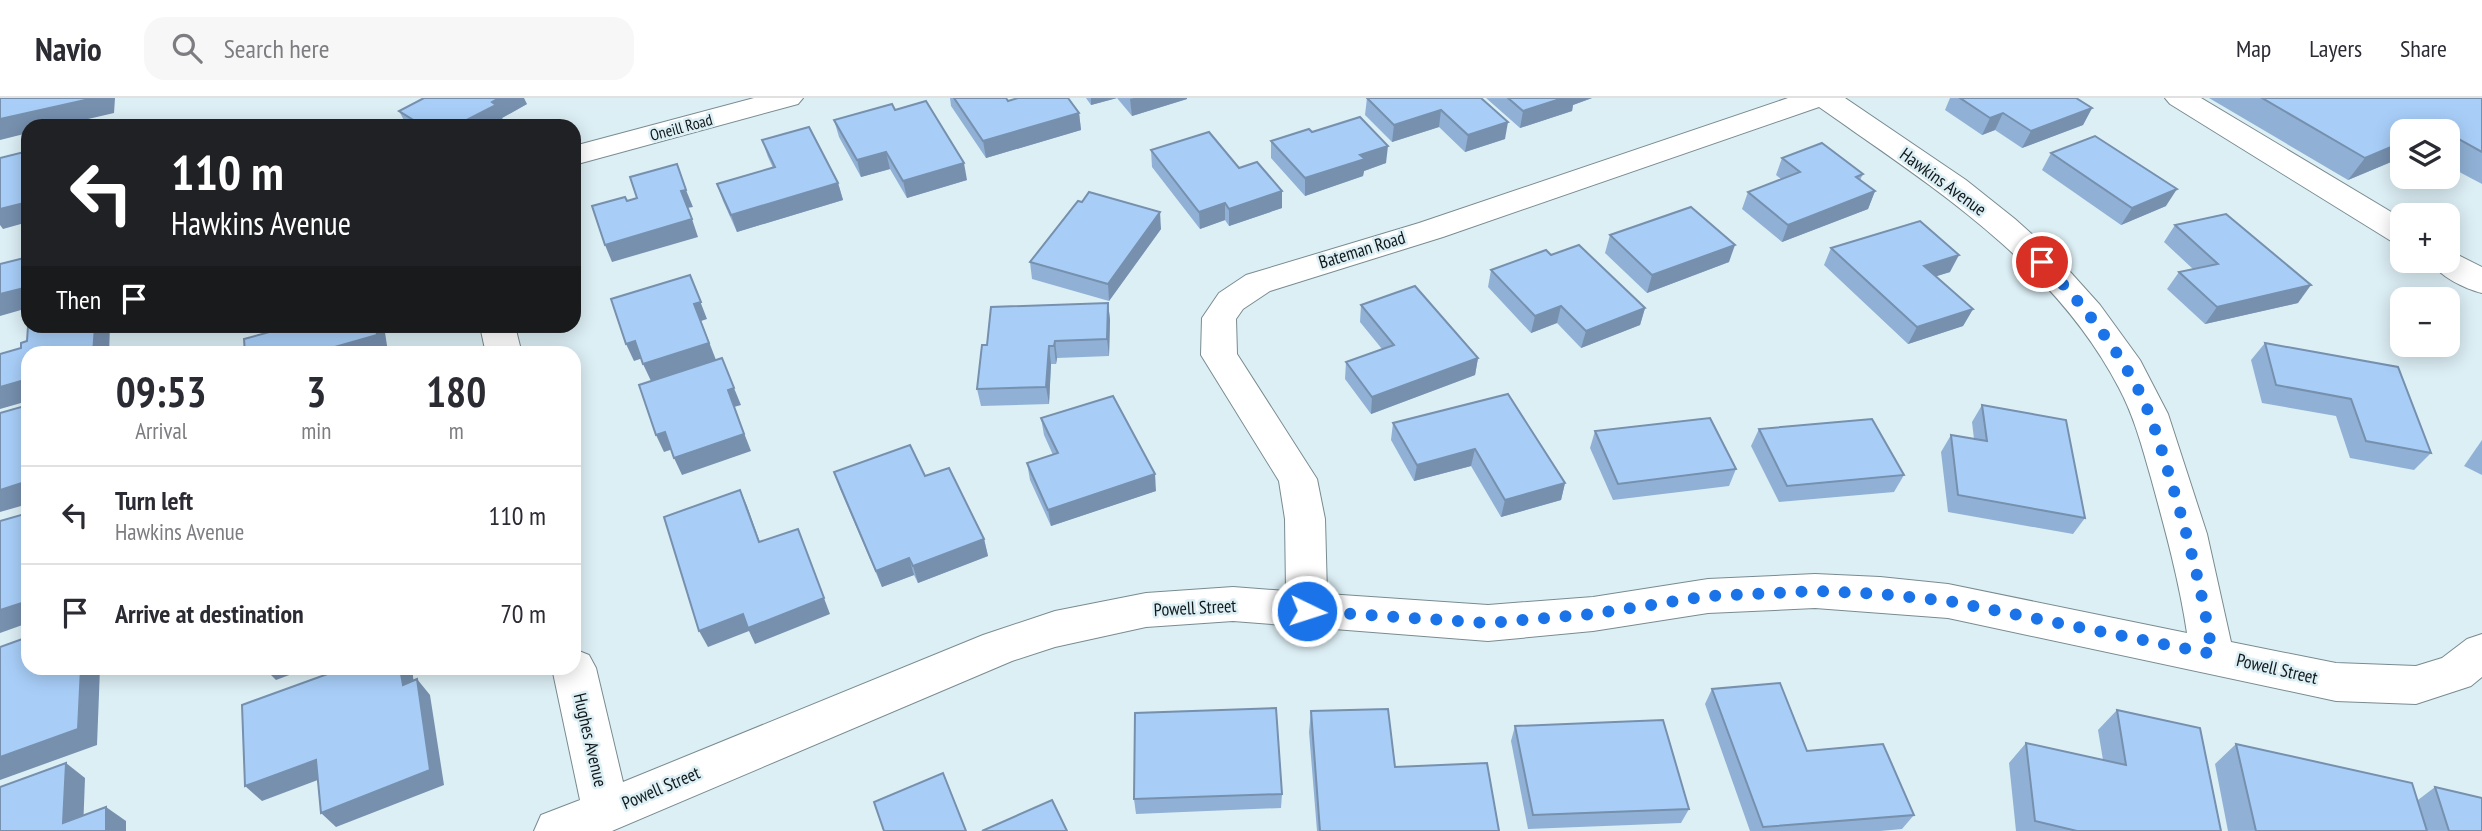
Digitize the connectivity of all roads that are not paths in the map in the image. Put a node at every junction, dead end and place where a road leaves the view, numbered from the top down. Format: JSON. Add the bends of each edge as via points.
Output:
{"nodes":[{"id":1,"x":788,"y":98,"type":"edge"},
{"id":2,"x":1817,"y":98,"type":"edge"},
{"id":3,"x":1826,"y":98,"type":"edge"},
{"id":4,"x":2180,"y":98,"type":"edge"},
{"id":5,"x":581,"y":154,"type":"edge"},
{"id":6,"x":2390,"y":226,"type":"edge"},
{"id":7,"x":2460,"y":269,"type":"edge"},
{"id":8,"x":2482,"y":282,"type":"edge"},
{"id":9,"x":1307,"y":611,"type":"junction"},
{"id":10,"x":2482,"y":652,"type":"edge"},
{"id":11,"x":2212,"y":654,"type":"junction"},
{"id":12,"x":576,"y":675,"type":"edge"},
{"id":13,"x":606,"y":811,"type":"junction"},
{"id":14,"x":558,"y":831,"type":"edge"}],
"edges":[{"from":1,"to":5,"type":"street","name":"Oneill Road"},
{"from":2,"to":9,"type":"street","name":"Bateman Road","via":[[1431,230],[1258,283],[1231,301],[1219,318],[1219,355],[1298,479],[1305,519]]},
{"from":3,"to":11,"type":"street","name":"Hawkins Avenue","via":[[2026,246],[2110,343],[2138,390],[2158,437],[2204,597]]},
{"from":4,"to":6,"type":"street"},
{"from":7,"to":8,"type":"street"},
{"from":9,"to":11,"type":"street","name":"Powell Street","via":[[1488,623],[1593,614],[1708,596],[1867,593],[1948,601]]},
{"from":9,"to":13,"type":"street","name":"Powell Street","via":[[1233,604],[1146,610],[1055,629],[998,648]]},
{"from":10,"to":11,"type":"street","name":"Powell Street","via":[[2456,673],[2416,685],[2336,682]]},
{"from":12,"to":13,"type":"street","name":"Hughes Avenue"},
{"from":13,"to":14,"type":"street","name":"Powell Street"}]}
